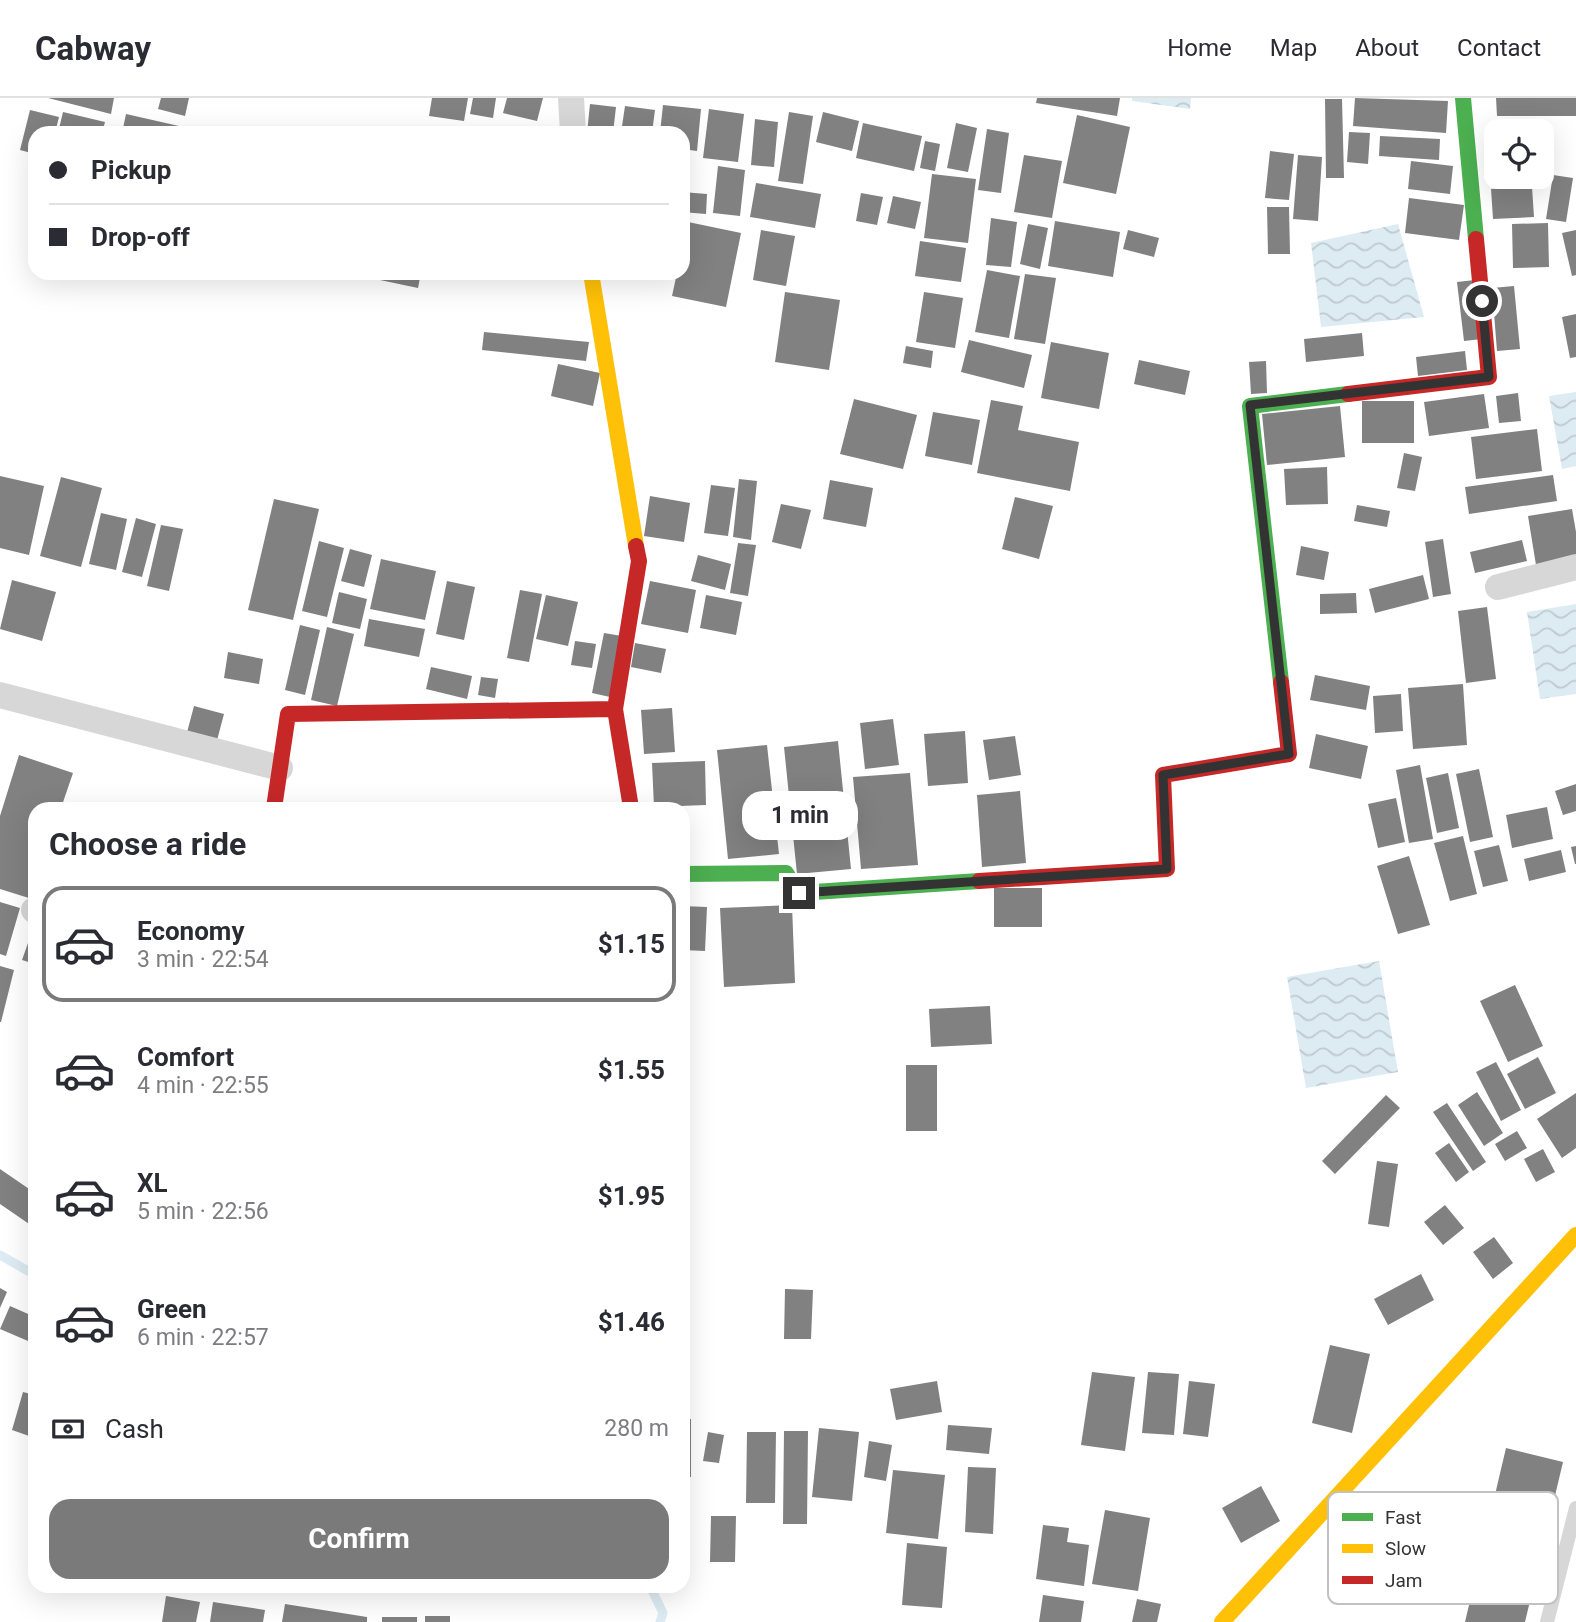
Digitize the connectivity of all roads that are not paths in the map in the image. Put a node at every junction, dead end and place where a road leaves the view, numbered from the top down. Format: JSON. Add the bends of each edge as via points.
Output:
{"nodes":[{"id":1,"x":571,"y":98,"type":"edge"},
{"id":2,"x":1464,"y":98,"type":"edge"},
{"id":3,"x":573,"y":126,"type":"edge"},
{"id":4,"x":593,"y":280,"type":"edge"},
{"id":5,"x":1576,"y":567,"type":"edge"},
{"id":6,"x":1498,"y":587,"type":"dead end"},
{"id":7,"x":0,"y":695,"type":"edge"},
{"id":8,"x":615,"y":709,"type":"junction"},
{"id":9,"x":280,"y":768,"type":"junction"},
{"id":10,"x":275,"y":802,"type":"edge"},
{"id":11,"x":630,"y":802,"type":"edge"},
{"id":12,"x":690,"y":874,"type":"edge"},
{"id":13,"x":1576,"y":1235,"type":"edge"},
{"id":14,"x":1341,"y":1492,"type":"edge"},
{"id":15,"x":1328,"y":1506,"type":"edge"},
{"id":16,"x":1576,"y":1508,"type":"edge"},
{"id":17,"x":1558,"y":1579,"type":"edge"},
{"id":18,"x":1552,"y":1604,"type":"edge"},
{"id":19,"x":1222,"y":1622,"type":"edge"},
{"id":20,"x":1547,"y":1622,"type":"edge"}],
"edges":[{"from":1,"to":3,"type":"street"},
{"from":2,"to":12,"type":"street","via":[[1489,377],[1250,405],[1289,754],[1163,775],[1167,869],[799,893],[786,873]]},
{"from":4,"to":8,"type":"street","via":[[639,561]]},
{"from":5,"to":6,"type":"street"},
{"from":7,"to":9,"type":"street"},
{"from":8,"to":9,"type":"street","via":[[288,714]]},
{"from":8,"to":11,"type":"street"},
{"from":9,"to":10,"type":"street"},
{"from":13,"to":14,"type":"street"},
{"from":15,"to":19,"type":"street"},
{"from":16,"to":17,"type":"lane"},
{"from":18,"to":20,"type":"lane"}]}
